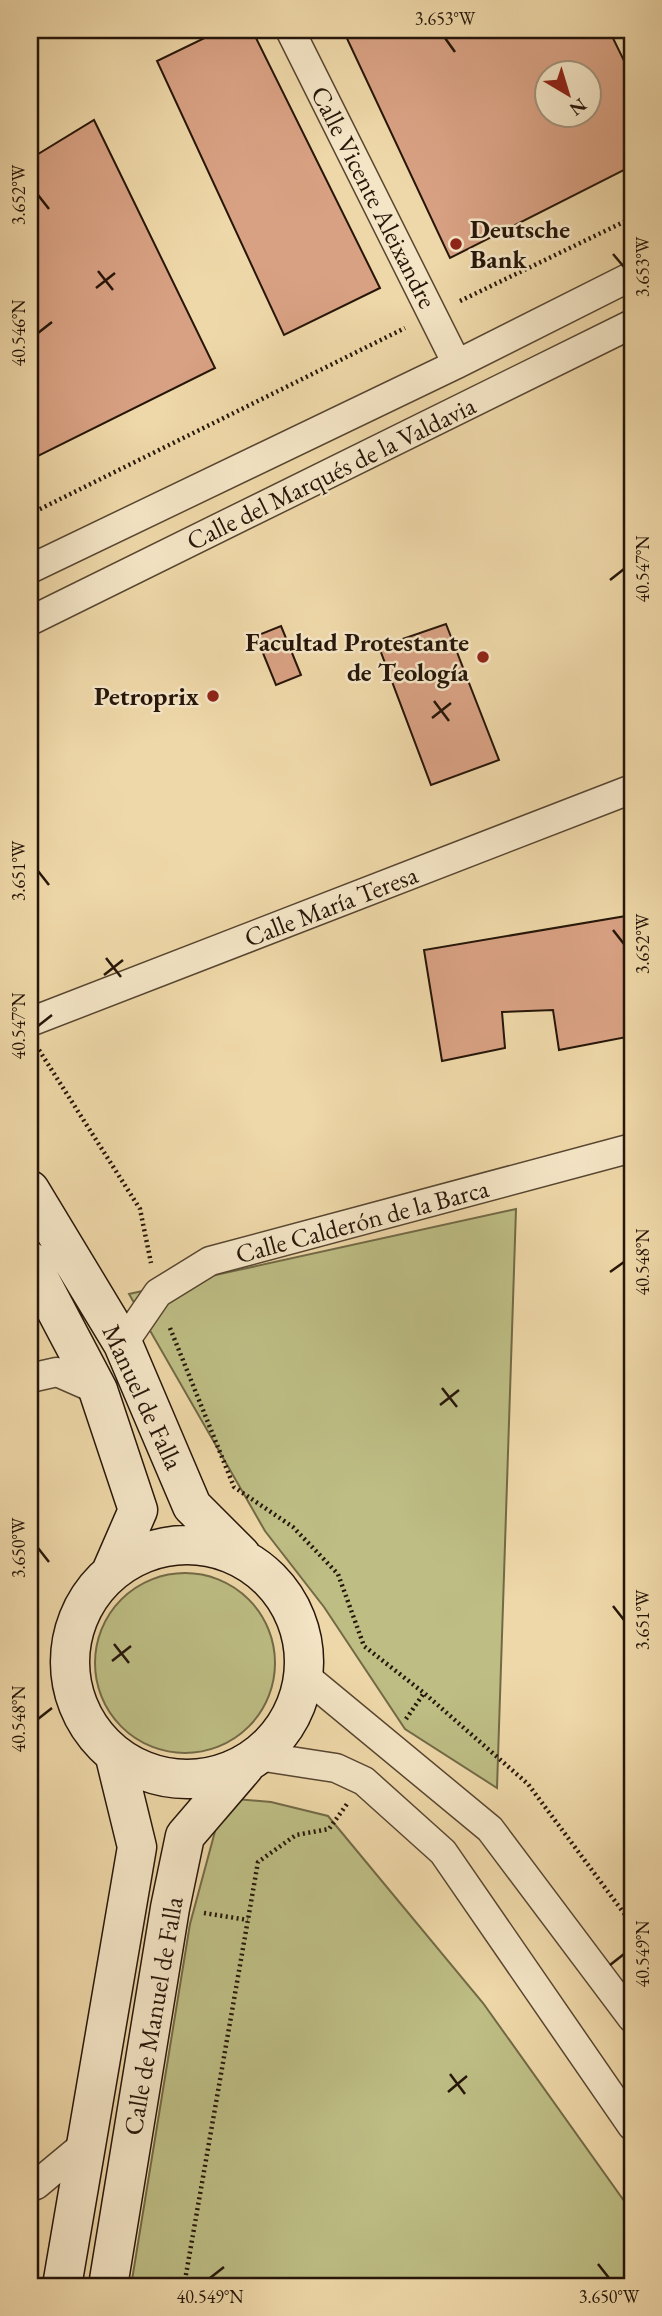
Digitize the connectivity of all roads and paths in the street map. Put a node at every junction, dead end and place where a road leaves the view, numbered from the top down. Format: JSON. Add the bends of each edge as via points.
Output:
{"nodes":[{"id":1,"x":290,"y":30,"type":"edge"},
{"id":2,"x":632,"y":218,"type":"edge"},
{"id":3,"x":632,"y":276,"type":"edge"},
{"id":4,"x":433,"y":315,"type":"junction"},
{"id":5,"x":632,"y":324,"type":"edge"},
{"id":6,"x":457,"y":364,"type":"junction"},
{"id":7,"x":30,"y":514,"type":"edge"},
{"id":8,"x":30,"y":569,"type":"edge"},
{"id":9,"x":30,"y":621,"type":"edge"},
{"id":10,"x":632,"y":789,"type":"edge"},
{"id":11,"x":33,"y":1034,"type":"edge"},
{"id":12,"x":632,"y":1148,"type":"edge"},
{"id":13,"x":30,"y":1190,"type":"edge"},
{"id":14,"x":30,"y":1261,"type":"edge"},
{"id":15,"x":158,"y":1293,"type":"junction"},
{"id":16,"x":123,"y":1344,"type":"junction"},
{"id":17,"x":30,"y":1378,"type":"edge"},
{"id":18,"x":99,"y":1391,"type":"junction"},
{"id":19,"x":245,"y":1559,"type":"junction"},
{"id":20,"x":111,"y":1572,"type":"junction"},
{"id":21,"x":305,"y":1676,"type":"junction"},
{"id":22,"x":424,"y":1693,"type":"junction"},
{"id":23,"x":388,"y":1745,"type":"junction"},
{"id":24,"x":115,"y":1757,"type":"junction"},
{"id":25,"x":252,"y":1761,"type":"junction"},
{"id":26,"x":364,"y":1781,"type":"junction"},
{"id":27,"x":201,"y":1913,"type":"dead end"},
{"id":28,"x":248,"y":1920,"type":"junction"},
{"id":29,"x":632,"y":1924,"type":"edge"},
{"id":30,"x":632,"y":2018,"type":"edge"},
{"id":31,"x":632,"y":2126,"type":"edge"},
{"id":32,"x":89,"y":2141,"type":"junction"},
{"id":33,"x":30,"y":2187,"type":"edge"},
{"id":34,"x":62,"y":2286,"type":"edge"},
{"id":35,"x":108,"y":2286,"type":"edge"},
{"id":36,"x":184,"y":2286,"type":"edge"}],
"edges":[{"from":1,"to":4,"type":"street","name":"Calle Vicente Aleixandre"},
{"from":2,"to":4,"type":"path"},
{"from":3,"to":6,"type":"street","name":"Calle del Marqués de la Valdavia"},
{"from":4,"to":6,"type":"street","name":"Calle Vicente Aleixandre"},
{"from":4,"to":7,"type":"path"},
{"from":5,"to":9,"type":"street","name":"Calle del Marqués de la Valdavia"},
{"from":6,"to":8,"type":"street","name":"Calle del Marqués de la Valdavia"},
{"from":10,"to":11,"type":"street","name":"Calle María Teresa"},
{"from":11,"to":15,"type":"path","via":[[140,1209]]},
{"from":12,"to":15,"type":"street","name":"Calle Calderón de la Barca","via":[[209,1261]]},
{"from":13,"to":16,"type":"main road","name":"Manuel de Falla"},
{"from":14,"to":18,"type":"main road","name":"Manuel de Falla"},
{"from":15,"to":16,"type":"street","name":"Calle Calderón de la Barca"},
{"from":15,"to":22,"type":"path","via":[[234,1487],[293,1527],[338,1574],[364,1646]]},
{"from":16,"to":19,"type":"main road","name":"Manuel de Falla","via":[[192,1506]]},
{"from":17,"to":18,"type":"street","via":[[57,1372]]},
{"from":18,"to":20,"type":"main road","name":"Manuel de Falla","via":[[138,1510]]},
{"from":19,"to":20,"type":"main road","via":[[206,1545],[172,1545],[132,1558]]},
{"from":19,"to":21,"type":"main road","via":[[275,1583],[298,1617]]},
{"from":20,"to":24,"type":"main road","via":[[85,1604],[74,1630],[69,1671],[74,1699],[93,1736]]},
{"from":21,"to":23,"type":"street"},
{"from":21,"to":25,"type":"main road","via":[[301,1696],[282,1733]]},
{"from":22,"to":23,"type":"path"},
{"from":22,"to":29,"type":"path","via":[[528,1784]]},
{"from":23,"to":30,"type":"street","via":[[490,1829]]},
{"from":24,"to":25,"type":"main road","via":[[152,1776],[186,1781]]},
{"from":24,"to":32,"type":"main road","name":"Calle de Manuel de Falla","via":[[137,1847]]},
{"from":25,"to":26,"type":"street","via":[[336,1768]]},
{"from":25,"to":35,"type":"main road","name":"Calle de Manuel de Falla","via":[[185,1836]]},
{"from":26,"to":28,"type":"path","via":[[329,1829],[296,1835],[258,1862]]},
{"from":26,"to":31,"type":"street","via":[[443,1853]]},
{"from":27,"to":28,"type":"path"},
{"from":28,"to":36,"type":"path"},
{"from":32,"to":33,"type":"street"},
{"from":32,"to":34,"type":"main road","name":"Calle de Manuel de Falla"}]}
